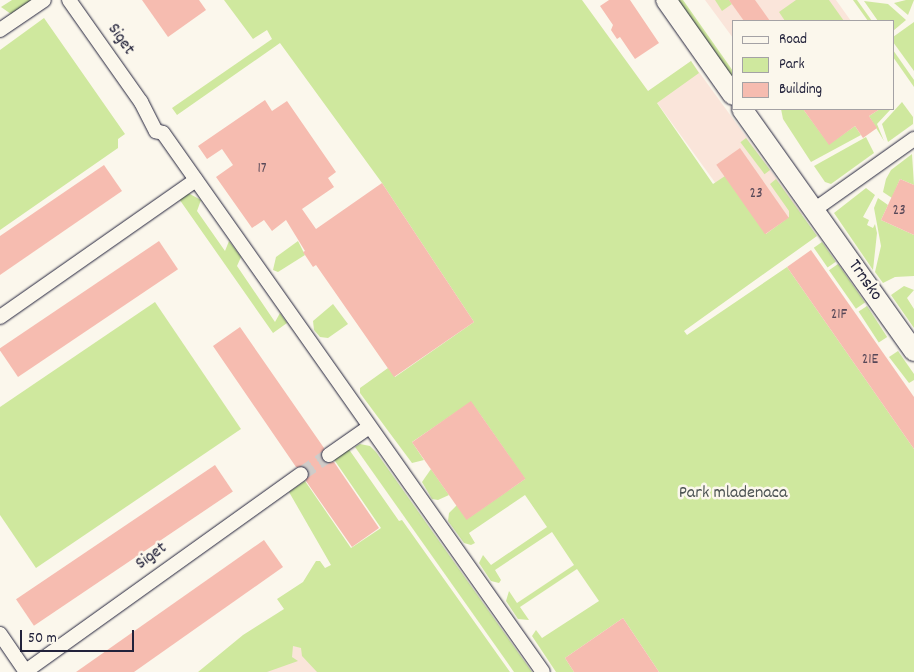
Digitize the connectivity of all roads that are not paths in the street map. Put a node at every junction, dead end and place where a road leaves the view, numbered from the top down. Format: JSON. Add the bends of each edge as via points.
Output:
{"nodes":[{"id":1,"x":44,"y":0,"type":"edge"},
{"id":2,"x":69,"y":0,"type":"edge"},
{"id":3,"x":666,"y":0,"type":"edge"},
{"id":4,"x":0,"y":30,"type":"edge"},
{"id":5,"x":732,"y":94,"type":"edge"},
{"id":6,"x":743,"y":110,"type":"edge"},
{"id":7,"x":914,"y":139,"type":"edge"},
{"id":8,"x":196,"y":180,"type":"junction"},
{"id":9,"x":814,"y":210,"type":"junction"},
{"id":10,"x":0,"y":317,"type":"edge"},
{"id":11,"x":914,"y":351,"type":"edge"},
{"id":12,"x":370,"y":427,"type":"junction"},
{"id":13,"x":328,"y":454,"type":"tunnel mouth"},
{"id":14,"x":302,"y":474,"type":"tunnel mouth"},
{"id":15,"x":2,"y":640,"type":"edge"},
{"id":16,"x":26,"y":671,"type":"edge"},
{"id":17,"x":543,"y":672,"type":"edge"}],
"edges":[{"from":1,"to":4,"type":"street"},
{"from":2,"to":8,"type":"street","name":"Siget","via":[[141,102],[156,130],[163,133]]},
{"from":3,"to":5,"type":"street"},
{"from":6,"to":9,"type":"street","name":"Trnsko"},
{"from":7,"to":9,"type":"street"},
{"from":8,"to":10,"type":"street"},
{"from":8,"to":12,"type":"street","name":"Siget"},
{"from":9,"to":11,"type":"street","name":"Trnsko"},
{"from":12,"to":13,"type":"street"},
{"from":12,"to":17,"type":"street","name":"Siget"},
{"from":14,"to":16,"type":"street","name":"Siget"},
{"from":15,"to":16,"type":"street","name":"Siget"}]}
